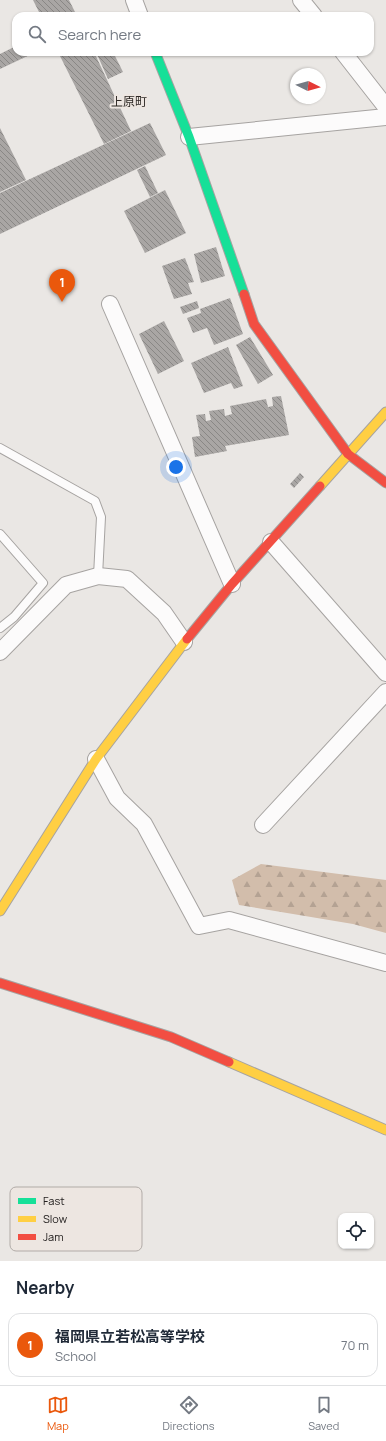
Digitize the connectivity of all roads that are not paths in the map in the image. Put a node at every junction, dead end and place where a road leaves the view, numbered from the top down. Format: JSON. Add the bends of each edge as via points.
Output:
{"nodes":[{"id":1,"x":134,"y":0,"type":"edge"},
{"id":2,"x":301,"y":0,"type":"edge"},
{"id":3,"x":138,"y":12,"type":"edge"},
{"id":4,"x":311,"y":12,"type":"edge"},
{"id":5,"x":157,"y":56,"type":"edge"},
{"id":6,"x":345,"y":56,"type":"edge"},
{"id":7,"x":386,"y":107,"type":"edge"},
{"id":8,"x":386,"y":117,"type":"edge"},
{"id":9,"x":189,"y":138,"type":"junction"},
{"id":10,"x":110,"y":304,"type":"dead end"},
{"id":11,"x":386,"y":412,"type":"edge"},
{"id":12,"x":0,"y":448,"type":"edge"},
{"id":13,"x":348,"y":454,"type":"junction"},
{"id":14,"x":386,"y":483,"type":"edge"},
{"id":15,"x":0,"y":534,"type":"edge"},
{"id":16,"x":271,"y":542,"type":"junction"},
{"id":17,"x":98,"y":576,"type":"junction"},
{"id":18,"x":232,"y":584,"type":"junction"},
{"id":19,"x":0,"y":628,"type":"edge"},
{"id":20,"x":184,"y":642,"type":"junction"},
{"id":21,"x":0,"y":652,"type":"edge"},
{"id":22,"x":386,"y":672,"type":"edge"},
{"id":23,"x":386,"y":692,"type":"edge"},
{"id":24,"x":96,"y":759,"type":"junction"},
{"id":25,"x":263,"y":825,"type":"dead end"},
{"id":26,"x":0,"y":911,"type":"edge"},
{"id":27,"x":386,"y":963,"type":"edge"},
{"id":28,"x":0,"y":983,"type":"edge"},
{"id":29,"x":386,"y":1130,"type":"edge"}],
"edges":[{"from":1,"to":3,"type":"street"},
{"from":2,"to":4,"type":"street"},
{"from":5,"to":9,"type":"street"},
{"from":6,"to":7,"type":"street"},
{"from":8,"to":9,"type":"street"},
{"from":9,"to":13,"type":"street","via":[[254,324]]},
{"from":10,"to":18,"type":"street"},
{"from":11,"to":13,"type":"street"},
{"from":12,"to":17,"type":"lane","via":[[95,501],[101,517]]},
{"from":13,"to":14,"type":"street"},
{"from":13,"to":16,"type":"street"},
{"from":15,"to":19,"type":"lane","via":[[43,583],[14,617]]},
{"from":16,"to":18,"type":"street"},
{"from":16,"to":22,"type":"street"},
{"from":17,"to":20,"type":"street","via":[[127,579],[164,613]]},
{"from":17,"to":21,"type":"street","via":[[66,585]]},
{"from":18,"to":20,"type":"street"},
{"from":20,"to":24,"type":"street"},
{"from":23,"to":25,"type":"street"},
{"from":24,"to":26,"type":"street"},
{"from":24,"to":27,"type":"street","via":[[117,798],[144,824],[199,926],[229,920]]},
{"from":28,"to":29,"type":"street","via":[[171,1037]]}]}
